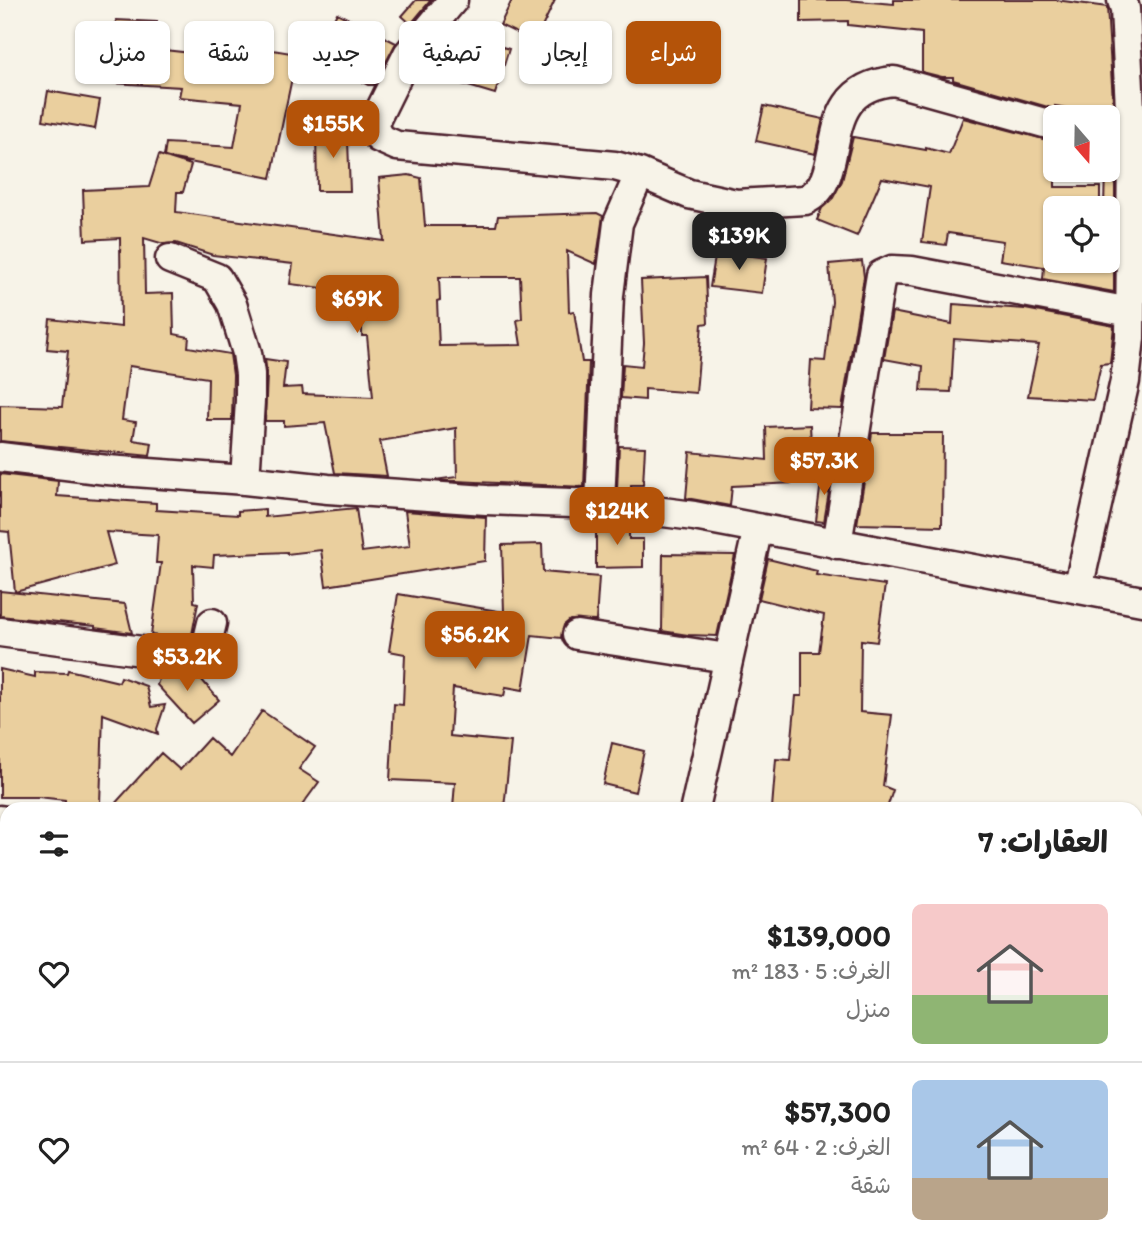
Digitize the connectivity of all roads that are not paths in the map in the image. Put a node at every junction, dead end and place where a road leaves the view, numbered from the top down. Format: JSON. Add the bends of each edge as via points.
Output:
{"nodes":[{"id":1,"x":453,"y":0,"type":"edge"},
{"id":2,"x":1122,"y":0,"type":"edge"},
{"id":3,"x":1043,"y":123,"type":"edge"},
{"id":4,"x":1120,"y":144,"type":"edge"},
{"id":5,"x":640,"y":173,"type":"junction"},
{"id":6,"x":170,"y":259,"type":"dead end"},
{"id":7,"x":1130,"y":312,"type":"junction"},
{"id":8,"x":1136,"y":349,"type":"edge"},
{"id":9,"x":0,"y":457,"type":"edge"},
{"id":10,"x":245,"y":480,"type":"junction"},
{"id":11,"x":600,"y":504,"type":"junction"},
{"id":12,"x":758,"y":528,"type":"junction"},
{"id":13,"x":837,"y":544,"type":"junction"},
{"id":14,"x":1079,"y":589,"type":"junction"},
{"id":15,"x":1142,"y":601,"type":"edge"},
{"id":16,"x":212,"y":623,"type":"dead end"},
{"id":17,"x":0,"y":632,"type":"edge"},
{"id":18,"x":577,"y":635,"type":"dead end"},
{"id":19,"x":727,"y":659,"type":"junction"},
{"id":20,"x":696,"y":802,"type":"edge"}],
"edges":[{"from":1,"to":5,"type":"street","via":[[398,71],[373,125],[379,138],[397,146],[615,166]]},
{"from":2,"to":4,"type":"street"},
{"from":3,"to":5,"type":"street","via":[[894,81],[878,82],[860,89],[839,118],[827,174],[814,197],[736,204],[689,194]]},
{"from":4,"to":7,"type":"street"},
{"from":5,"to":11,"type":"street","via":[[618,223]]},
{"from":6,"to":10,"type":"street","via":[[217,278],[232,304],[250,374]]},
{"from":7,"to":8,"type":"street"},
{"from":7,"to":13,"type":"street","via":[[912,271],[892,270],[881,275]]},
{"from":8,"to":14,"type":"street"},
{"from":9,"to":10,"type":"street"},
{"from":10,"to":11,"type":"street","via":[[486,500]]},
{"from":11,"to":12,"type":"street"},
{"from":12,"to":13,"type":"street"},
{"from":12,"to":19,"type":"street"},
{"from":13,"to":14,"type":"street"},
{"from":14,"to":15,"type":"street"},
{"from":16,"to":17,"type":"street","via":[[205,652],[187,657]]},
{"from":18,"to":19,"type":"street"},
{"from":19,"to":20,"type":"street"}]}
